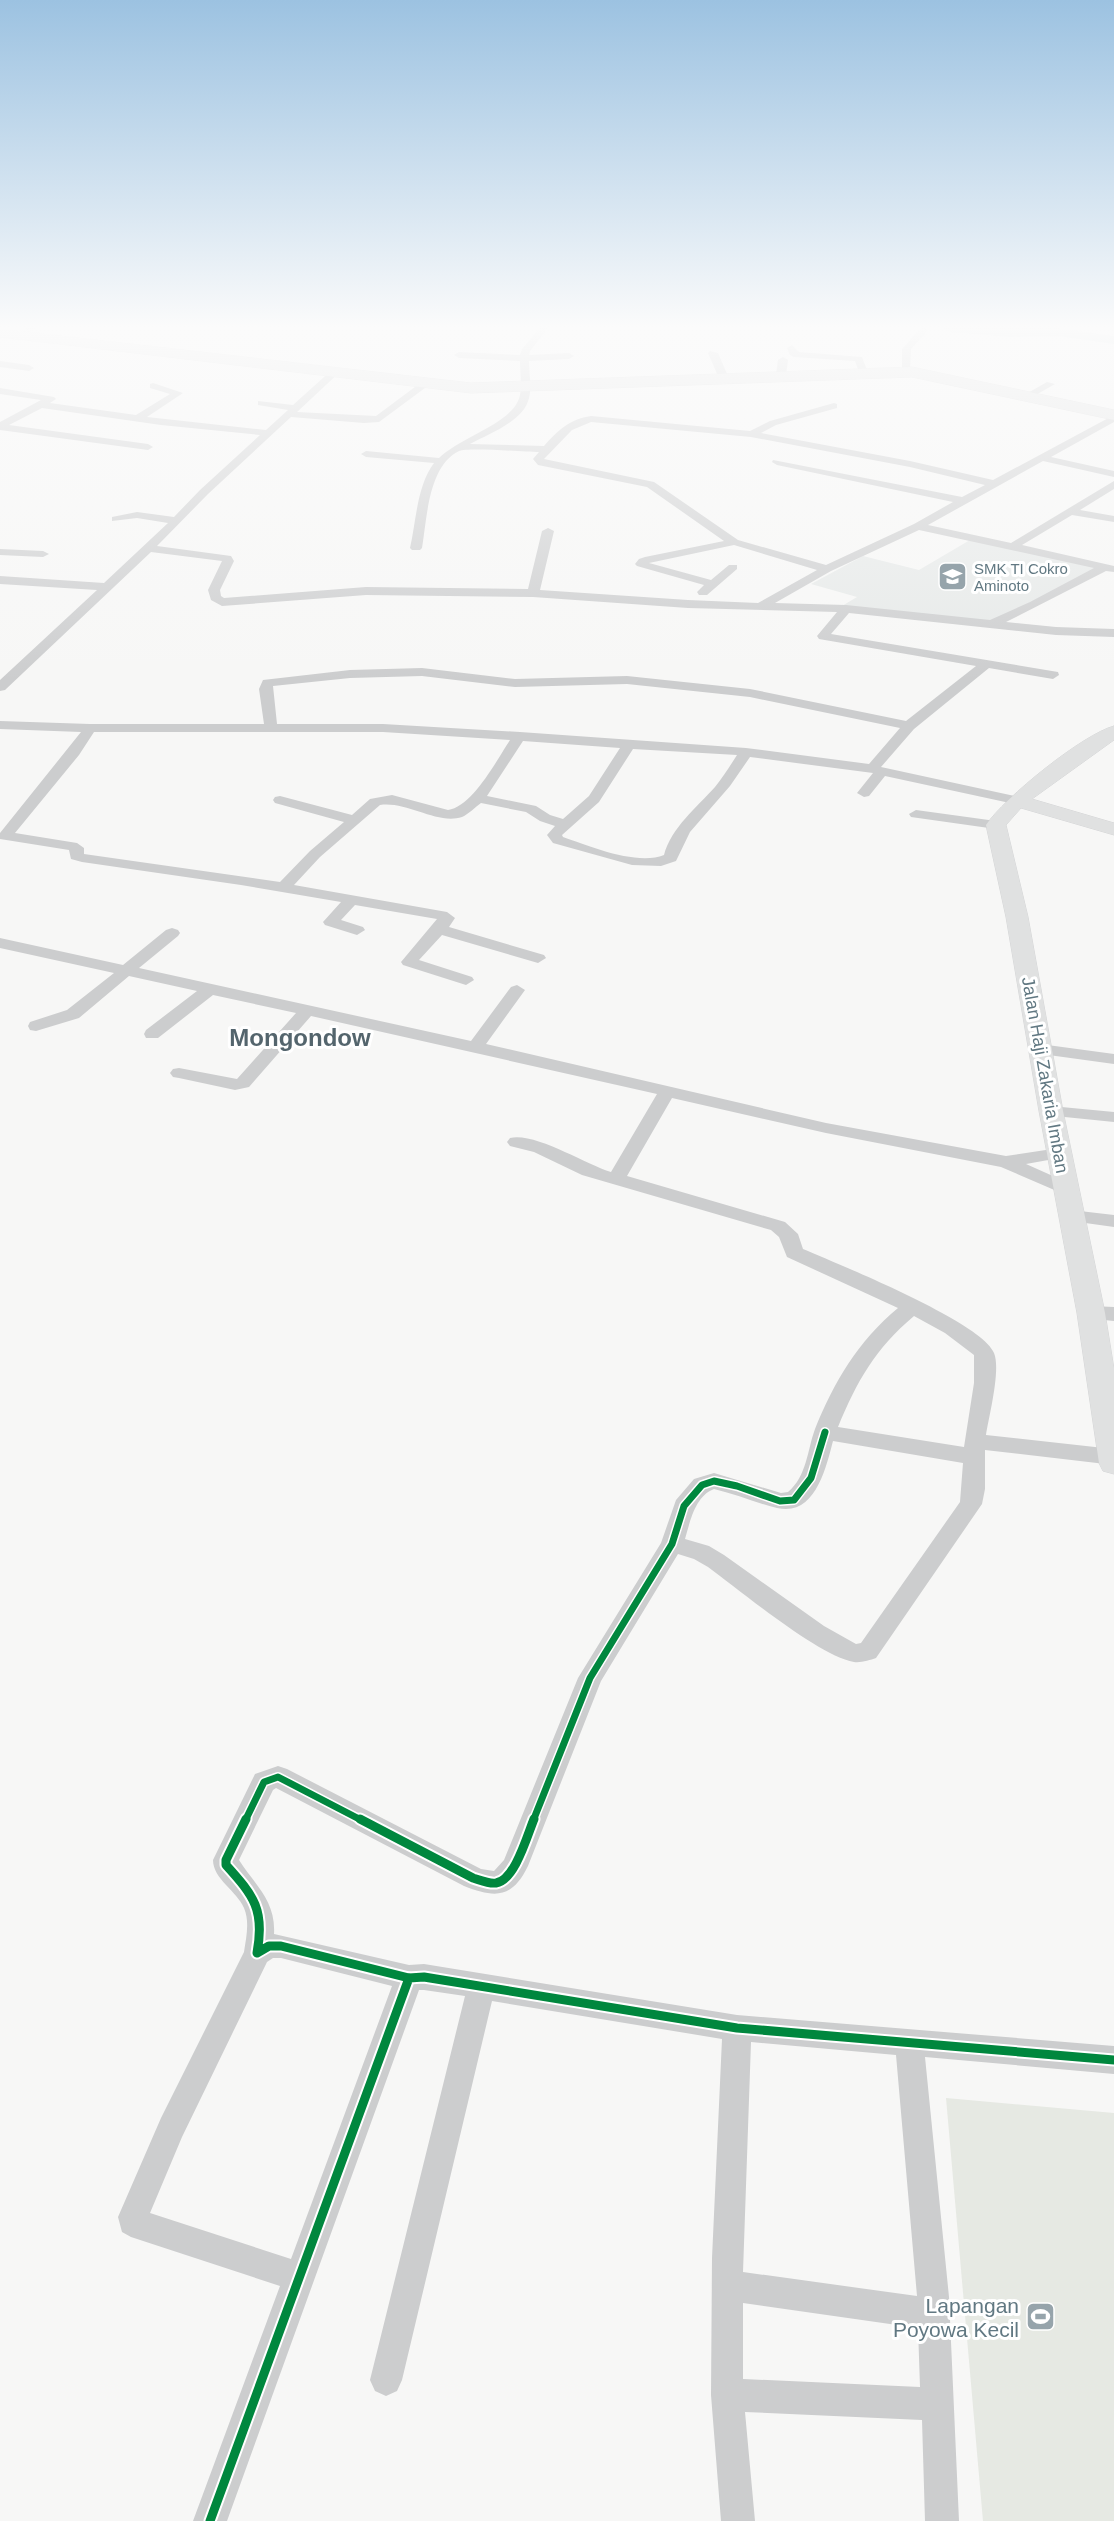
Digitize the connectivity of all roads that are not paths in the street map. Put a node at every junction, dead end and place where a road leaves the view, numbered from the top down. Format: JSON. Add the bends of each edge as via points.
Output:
{"nodes":[{"id":1,"x":138,"y":446,"type":"edge"},
{"id":2,"x":254,"y":446,"type":"edge"},
{"id":3,"x":551,"y":446,"type":"edge"},
{"id":4,"x":786,"y":446,"type":"edge"},
{"id":5,"x":817,"y":446,"type":"edge"},
{"id":6,"x":1060,"y":446,"type":"edge"},
{"id":7,"x":148,"y":447,"type":"dead end"},
{"id":8,"x":460,"y":447,"type":"joint"},
{"id":9,"x":547,"y":450,"type":"junction"},
{"id":10,"x":366,"y":454,"type":"dead end"},
{"id":11,"x":925,"y":457,"type":"dead end"},
{"id":12,"x":1041,"y":458,"type":"junction"},
{"id":13,"x":442,"y":461,"type":"junction"},
{"id":14,"x":910,"y":464,"type":"junction"},
{"id":15,"x":1114,"y":474,"type":"edge"},
{"id":16,"x":994,"y":484,"type":"junction"},
{"id":17,"x":1114,"y":484,"type":"edge"},
{"id":18,"x":964,"y":501,"type":"junction"},
{"id":19,"x":1070,"y":511,"type":"junction"},
{"id":20,"x":116,"y":519,"type":"dead end"},
{"id":21,"x":1114,"y":519,"type":"edge"},
{"id":22,"x":177,"y":521,"type":"junction"},
{"id":23,"x":918,"y":526,"type":"junction"},
{"id":24,"x":548,"y":531,"type":"dead end"},
{"id":25,"x":734,"y":542,"type":"junction"},
{"id":26,"x":1012,"y":547,"type":"junction"},
{"id":27,"x":146,"y":548,"type":"junction"},
{"id":28,"x":416,"y":548,"type":"dead end"},
{"id":29,"x":0,"y":552,"type":"edge"},
{"id":30,"x":43,"y":554,"type":"dead end"},
{"id":31,"x":733,"y":567,"type":"dead end"},
{"id":32,"x":1109,"y":568,"type":"edge"},
{"id":33,"x":827,"y":569,"type":"junction"},
{"id":34,"x":0,"y":580,"type":"edge"},
{"id":35,"x":713,"y":584,"type":"junction"},
{"id":36,"x":106,"y":587,"type":"junction"},
{"id":37,"x":533,"y":593,"type":"junction"},
{"id":38,"x":688,"y":604,"type":"junction"},
{"id":39,"x":761,"y":606,"type":"junction"},
{"id":40,"x":846,"y":609,"type":"junction"},
{"id":41,"x":992,"y":624,"type":"junction"},
{"id":42,"x":1114,"y":633,"type":"edge"},
{"id":43,"x":987,"y":663,"type":"junction"},
{"id":44,"x":1053,"y":675,"type":"dead end"},
{"id":45,"x":0,"y":687,"type":"edge"},
{"id":46,"x":0,"y":725,"type":"edge"},
{"id":47,"x":909,"y":726,"type":"junction"},
{"id":48,"x":271,"y":727,"type":"junction"},
{"id":49,"x":90,"y":728,"type":"junction"},
{"id":50,"x":1109,"y":735,"type":"edge"},
{"id":51,"x":520,"y":736,"type":"junction"},
{"id":52,"x":628,"y":745,"type":"junction"},
{"id":53,"x":746,"y":752,"type":"junction"},
{"id":54,"x":877,"y":770,"type":"junction"},
{"id":55,"x":864,"y":793,"type":"dead end"},
{"id":56,"x":478,"y":798,"type":"junction"},
{"id":57,"x":280,"y":800,"type":"dead end"},
{"id":58,"x":1020,"y":801,"type":"junction"},
{"id":59,"x":916,"y":814,"type":"dead end"},
{"id":60,"x":354,"y":820,"type":"junction"},
{"id":61,"x":565,"y":824,"type":"junction"},
{"id":62,"x":996,"y":825,"type":"junction"},
{"id":63,"x":1114,"y":830,"type":"edge"},
{"id":64,"x":283,"y":888,"type":"junction"},
{"id":65,"x":352,"y":899,"type":"junction"},
{"id":66,"x":439,"y":929,"type":"junction"},
{"id":67,"x":357,"y":930,"type":"dead end"},
{"id":68,"x":172,"y":933,"type":"dead end"},
{"id":69,"x":0,"y":943,"type":"edge"},
{"id":70,"x":538,"y":958,"type":"dead end"},
{"id":71,"x":126,"y":971,"type":"junction"},
{"id":72,"x":466,"y":981,"type":"dead end"},
{"id":73,"x":210,"y":989,"type":"junction"},
{"id":74,"x":517,"y":990,"type":"dead end"},
{"id":75,"x":308,"y":1011,"type":"junction"},
{"id":76,"x":36,"y":1026,"type":"dead end"},
{"id":77,"x":152,"y":1035,"type":"dead end"},
{"id":78,"x":475,"y":1047,"type":"junction"},
{"id":79,"x":1040,"y":1049,"type":"junction"},
{"id":80,"x":1114,"y":1059,"type":"edge"},
{"id":81,"x":179,"y":1073,"type":"dead end"},
{"id":82,"x":667,"y":1092,"type":"junction"},
{"id":83,"x":1051,"y":1111,"type":"junction"},
{"id":84,"x":1114,"y":1117,"type":"edge"},
{"id":85,"x":516,"y":1142,"type":"dead end"},
{"id":86,"x":1059,"y":1153,"type":"junction"},
{"id":87,"x":1006,"y":1162,"type":"junction"},
{"id":88,"x":617,"y":1178,"type":"junction"},
{"id":89,"x":1066,"y":1189,"type":"junction"},
{"id":90,"x":1071,"y":1216,"type":"junction"},
{"id":91,"x":1114,"y":1221,"type":"edge"},
{"id":92,"x":911,"y":1308,"type":"junction"},
{"id":93,"x":1102,"y":1314,"type":"edge"},
{"id":94,"x":825,"y":1432,"type":"junction"},
{"id":95,"x":974,"y":1449,"type":"junction"},
{"id":96,"x":1113,"y":1460,"type":"edge"},
{"id":97,"x":672,"y":1544,"type":"junction"},
{"id":98,"x":256,"y":1953,"type":"junction"},
{"id":99,"x":409,"y":1978,"type":"junction"},
{"id":100,"x":482,"y":1987,"type":"junction"},
{"id":101,"x":737,"y":2028,"type":"junction"},
{"id":102,"x":909,"y":2044,"type":"junction"},
{"id":103,"x":1114,"y":2060,"type":"edge"},
{"id":104,"x":299,"y":2277,"type":"junction"},
{"id":105,"x":727,"y":2285,"type":"junction"},
{"id":106,"x":934,"y":2314,"type":"junction"},
{"id":107,"x":386,"y":2380,"type":"dead end"},
{"id":108,"x":727,"y":2395,"type":"junction"},
{"id":109,"x":937,"y":2404,"type":"junction"},
{"id":110,"x":210,"y":2521,"type":"edge"},
{"id":111,"x":738,"y":2521,"type":"edge"},
{"id":112,"x":942,"y":2521,"type":"edge"}],
"edges":[{"from":1,"to":7,"type":"street"},
{"from":2,"to":22,"type":"street"},
{"from":3,"to":9,"type":"street"},
{"from":4,"to":18,"type":"street","via":[[776,452],[777,466]]},
{"from":5,"to":14,"type":"street"},
{"from":6,"to":12,"type":"street"},
{"from":8,"to":9,"type":"street"},
{"from":8,"to":13,"type":"street"},
{"from":9,"to":25,"type":"street","via":[[538,460],[653,485]]},
{"from":10,"to":13,"type":"street"},
{"from":11,"to":14,"type":"street"},
{"from":12,"to":15,"type":"street"},
{"from":12,"to":16,"type":"street"},
{"from":13,"to":28,"type":"street","via":[[433,474]]},
{"from":14,"to":16,"type":"street"},
{"from":16,"to":18,"type":"street"},
{"from":17,"to":19,"type":"street"},
{"from":18,"to":23,"type":"street"},
{"from":19,"to":21,"type":"street"},
{"from":19,"to":26,"type":"street"},
{"from":20,"to":22,"type":"street","via":[[137,515]]},
{"from":22,"to":27,"type":"street"},
{"from":23,"to":26,"type":"street"},
{"from":23,"to":33,"type":"street"},
{"from":24,"to":37,"type":"street"},
{"from":25,"to":33,"type":"street"},
{"from":25,"to":35,"type":"street","via":[[649,559],[642,564]]},
{"from":26,"to":32,"type":"street"},
{"from":27,"to":36,"type":"street"},
{"from":27,"to":37,"type":"street","via":[[227,558],[214,590],[215,597],[222,602],[366,591]]},
{"from":29,"to":30,"type":"street"},
{"from":31,"to":35,"type":"street"},
{"from":32,"to":41,"type":"street"},
{"from":33,"to":39,"type":"street"},
{"from":34,"to":36,"type":"street"},
{"from":35,"to":38,"type":"street"},
{"from":36,"to":45,"type":"street"},
{"from":37,"to":38,"type":"street"},
{"from":38,"to":39,"type":"street"},
{"from":39,"to":40,"type":"street"},
{"from":40,"to":41,"type":"street"},
{"from":40,"to":43,"type":"street","via":[[823,636]]},
{"from":41,"to":42,"type":"street"},
{"from":43,"to":44,"type":"street"},
{"from":43,"to":47,"type":"street"},
{"from":46,"to":49,"type":"street"},
{"from":47,"to":48,"type":"street","via":[[802,702],[695,686],[627,680],[515,683],[422,672],[268,683],[265,689]]},
{"from":47,"to":54,"type":"street"},
{"from":48,"to":49,"type":"street"},
{"from":48,"to":51,"type":"street"},
{"from":49,"to":64,"type":"street","via":[[5,836],[72,846],[77,848],[76,856],[82,858]]},
{"from":50,"to":58,"type":"main road"},
{"from":51,"to":52,"type":"street"},
{"from":51,"to":56,"type":"street"},
{"from":52,"to":53,"type":"street"},
{"from":52,"to":61,"type":"street","via":[[597,795]]},
{"from":53,"to":54,"type":"street"},
{"from":53,"to":61,"type":"street","via":[[665,862],[637,862],[558,840],[554,835]]},
{"from":54,"to":55,"type":"street"},
{"from":54,"to":58,"type":"street"},
{"from":56,"to":60,"type":"street","via":[[459,813],[448,814],[401,801],[381,800]]},
{"from":56,"to":61,"type":"street","via":[[531,809]]},
{"from":57,"to":60,"type":"street"},
{"from":58,"to":62,"type":"main road"},
{"from":58,"to":63,"type":"main road"},
{"from":59,"to":62,"type":"street"},
{"from":60,"to":64,"type":"street"},
{"from":62,"to":79,"type":"main road","name":"Jalan Haji Zakaria Imban"},
{"from":64,"to":65,"type":"street"},
{"from":65,"to":66,"type":"street","via":[[442,915],[447,920]]},
{"from":65,"to":67,"type":"street","via":[[331,922]]},
{"from":66,"to":70,"type":"street"},
{"from":66,"to":72,"type":"street","via":[[409,962]]},
{"from":68,"to":71,"type":"street"},
{"from":69,"to":71,"type":"street"},
{"from":71,"to":73,"type":"street"},
{"from":71,"to":76,"type":"street","via":[[73,1014]]},
{"from":73,"to":75,"type":"street"},
{"from":73,"to":77,"type":"street"},
{"from":74,"to":78,"type":"street"},
{"from":75,"to":78,"type":"street"},
{"from":75,"to":81,"type":"street","via":[[243,1083],[235,1085]]},
{"from":78,"to":82,"type":"street"},
{"from":79,"to":80,"type":"street"},
{"from":79,"to":83,"type":"main road","name":"Jalan Haji Zakaria Imban"},
{"from":82,"to":87,"type":"street","via":[[888,1141]]},
{"from":82,"to":88,"type":"street"},
{"from":83,"to":84,"type":"street"},
{"from":83,"to":86,"type":"main road","name":"Jalan Haji Zakaria Imban"},
{"from":85,"to":88,"type":"street"},
{"from":86,"to":87,"type":"street"},
{"from":86,"to":89,"type":"main road","name":"Jalan Haji Zakaria Imban"},
{"from":87,"to":89,"type":"street"},
{"from":88,"to":92,"type":"street","via":[[778,1226],[788,1234],[794,1252]]},
{"from":89,"to":90,"type":"main road","name":"Jalan Haji Zakaria Imban"},
{"from":90,"to":91,"type":"street"},
{"from":90,"to":93,"type":"main road","name":"Jalan Haji Zakaria Imban"},
{"from":92,"to":94,"type":"street","via":[[874,1339],[862,1356]]},
{"from":92,"to":95,"type":"street","via":[[983,1351],[983,1396]]},
{"from":93,"to":96,"type":"main road","name":"Jalan Haji Zakaria Imban"},
{"from":94,"to":95,"type":"street"},
{"from":94,"to":97,"type":"street","via":[[818,1459],[799,1497],[780,1501],[737,1486],[707,1482],[684,1506]]},
{"from":95,"to":96,"type":"street"},
{"from":95,"to":97,"type":"street","via":[[971,1504],[874,1645],[862,1653],[846,1650],[816,1633],[701,1552]]},
{"from":97,"to":98,"type":"street","via":[[590,1678],[515,1866],[504,1881],[498,1884],[473,1878],[286,1781],[271,1778],[259,1788],[226,1860],[260,1908],[261,1934]]},
{"from":98,"to":99,"type":"street","via":[[269,1946],[281,1946]]},
{"from":98,"to":104,"type":"street","via":[[171,2128],[133,2217],[141,2226]]},
{"from":99,"to":100,"type":"street"},
{"from":99,"to":104,"type":"street"},
{"from":100,"to":101,"type":"street"},
{"from":100,"to":107,"type":"street"},
{"from":101,"to":102,"type":"street"},
{"from":101,"to":105,"type":"street"},
{"from":102,"to":103,"type":"street"},
{"from":102,"to":106,"type":"street"},
{"from":104,"to":110,"type":"street"},
{"from":105,"to":106,"type":"street"},
{"from":105,"to":108,"type":"street"},
{"from":106,"to":109,"type":"street"},
{"from":108,"to":109,"type":"street"},
{"from":108,"to":111,"type":"street"},
{"from":109,"to":112,"type":"street"}]}
